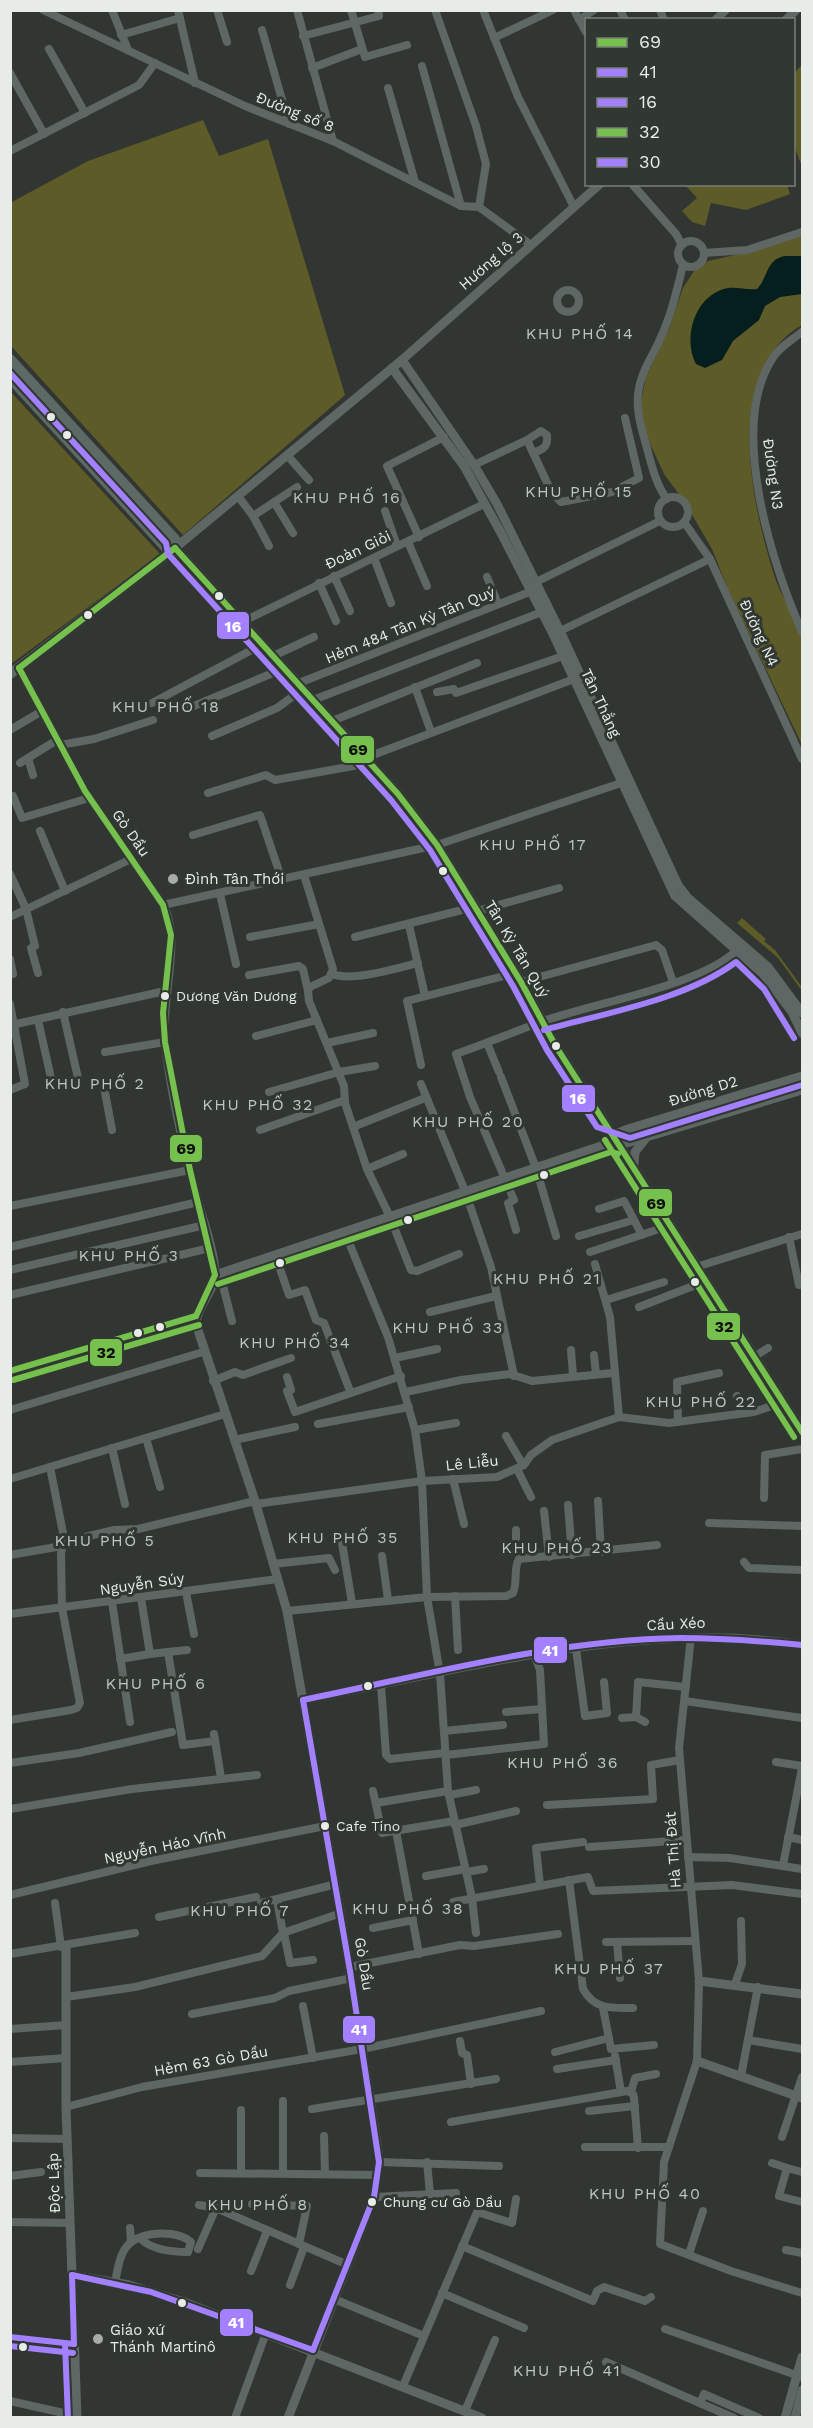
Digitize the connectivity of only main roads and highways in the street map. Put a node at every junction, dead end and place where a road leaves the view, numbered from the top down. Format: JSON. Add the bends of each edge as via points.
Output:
{"nodes":[{"id":1,"x":10,"y":359,"type":"edge"},
{"id":2,"x":10,"y":378,"type":"edge"},
{"id":3,"x":175,"y":548,"type":"junction"},
{"id":4,"x":15,"y":671,"type":"edge"},
{"id":5,"x":802,"y":1432,"type":"edge"}],
"edges":[{"from":1,"to":3,"type":"main road","name":"Tân Kỳ Tân Quý","via":[[175,539]]},
{"from":2,"to":3,"type":"main road","name":"Tân Kỳ Tân Quý","via":[[166,548]]},
{"from":3,"to":4,"type":"main road"},
{"from":3,"to":5,"type":"main road","name":"Tân Kỳ Tân Quý","via":[[398,794],[437,845],[614,1141],[634,1164]]}]}
